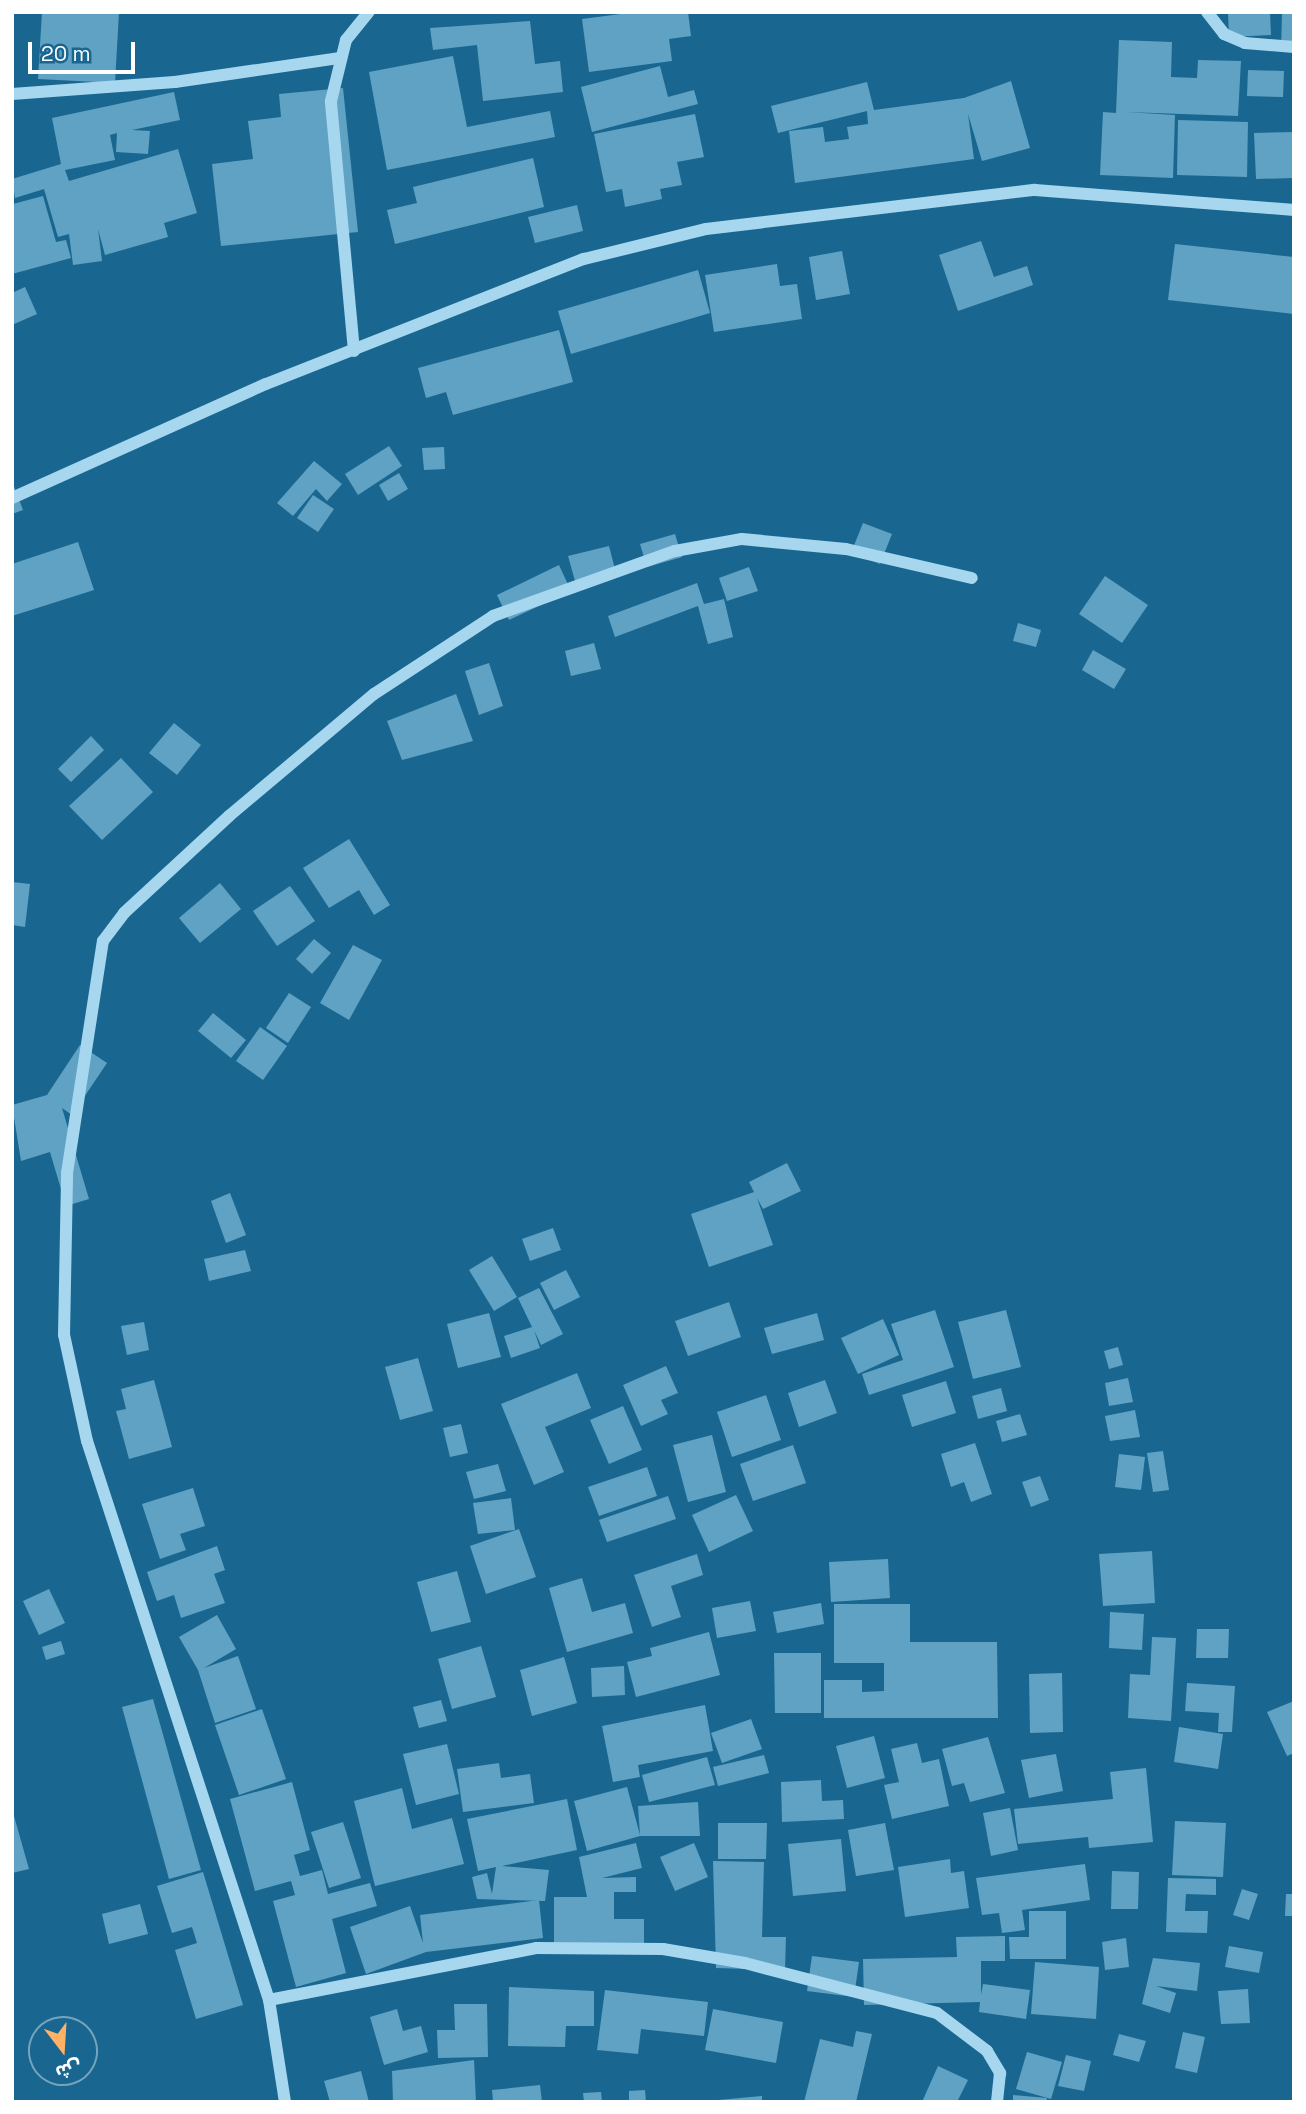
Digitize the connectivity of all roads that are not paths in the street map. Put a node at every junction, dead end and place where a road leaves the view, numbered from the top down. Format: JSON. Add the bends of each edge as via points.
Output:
{"nodes":[{"id":1,"x":1207,"y":12,"type":"edge"},
{"id":2,"x":368,"y":13,"type":"edge"},
{"id":3,"x":1294,"y":47,"type":"edge"},
{"id":4,"x":340,"y":58,"type":"junction"},
{"id":5,"x":12,"y":94,"type":"edge"},
{"id":6,"x":1294,"y":210,"type":"edge"},
{"id":7,"x":354,"y":351,"type":"junction"},
{"id":8,"x":12,"y":498,"type":"edge"},
{"id":9,"x":972,"y":578,"type":"dead end"},
{"id":10,"x":268,"y":2000,"type":"junction"},
{"id":11,"x":285,"y":2102,"type":"edge"},
{"id":12,"x":998,"y":2102,"type":"edge"}],
"edges":[{"from":1,"to":3,"type":"street","via":[[1224,34],[1245,43]]},
{"from":2,"to":4,"type":"street"},
{"from":4,"to":5,"type":"street","via":[[175,82]]},
{"from":4,"to":7,"type":"street","via":[[331,101],[332,165]]},
{"from":6,"to":7,"type":"street","via":[[1035,190],[706,229],[584,260]]},
{"from":7,"to":8,"type":"street","via":[[266,384]]},
{"from":9,"to":10,"type":"street","via":[[846,549],[743,539],[675,551],[493,616],[374,694],[229,816],[124,913],[103,941],[66,1186],[64,1335],[87,1441]]},
{"from":10,"to":11,"type":"street"},
{"from":10,"to":12,"type":"street","via":[[536,1948],[663,1949],[745,1963],[937,2013],[987,2051],[1000,2073]]}]}
